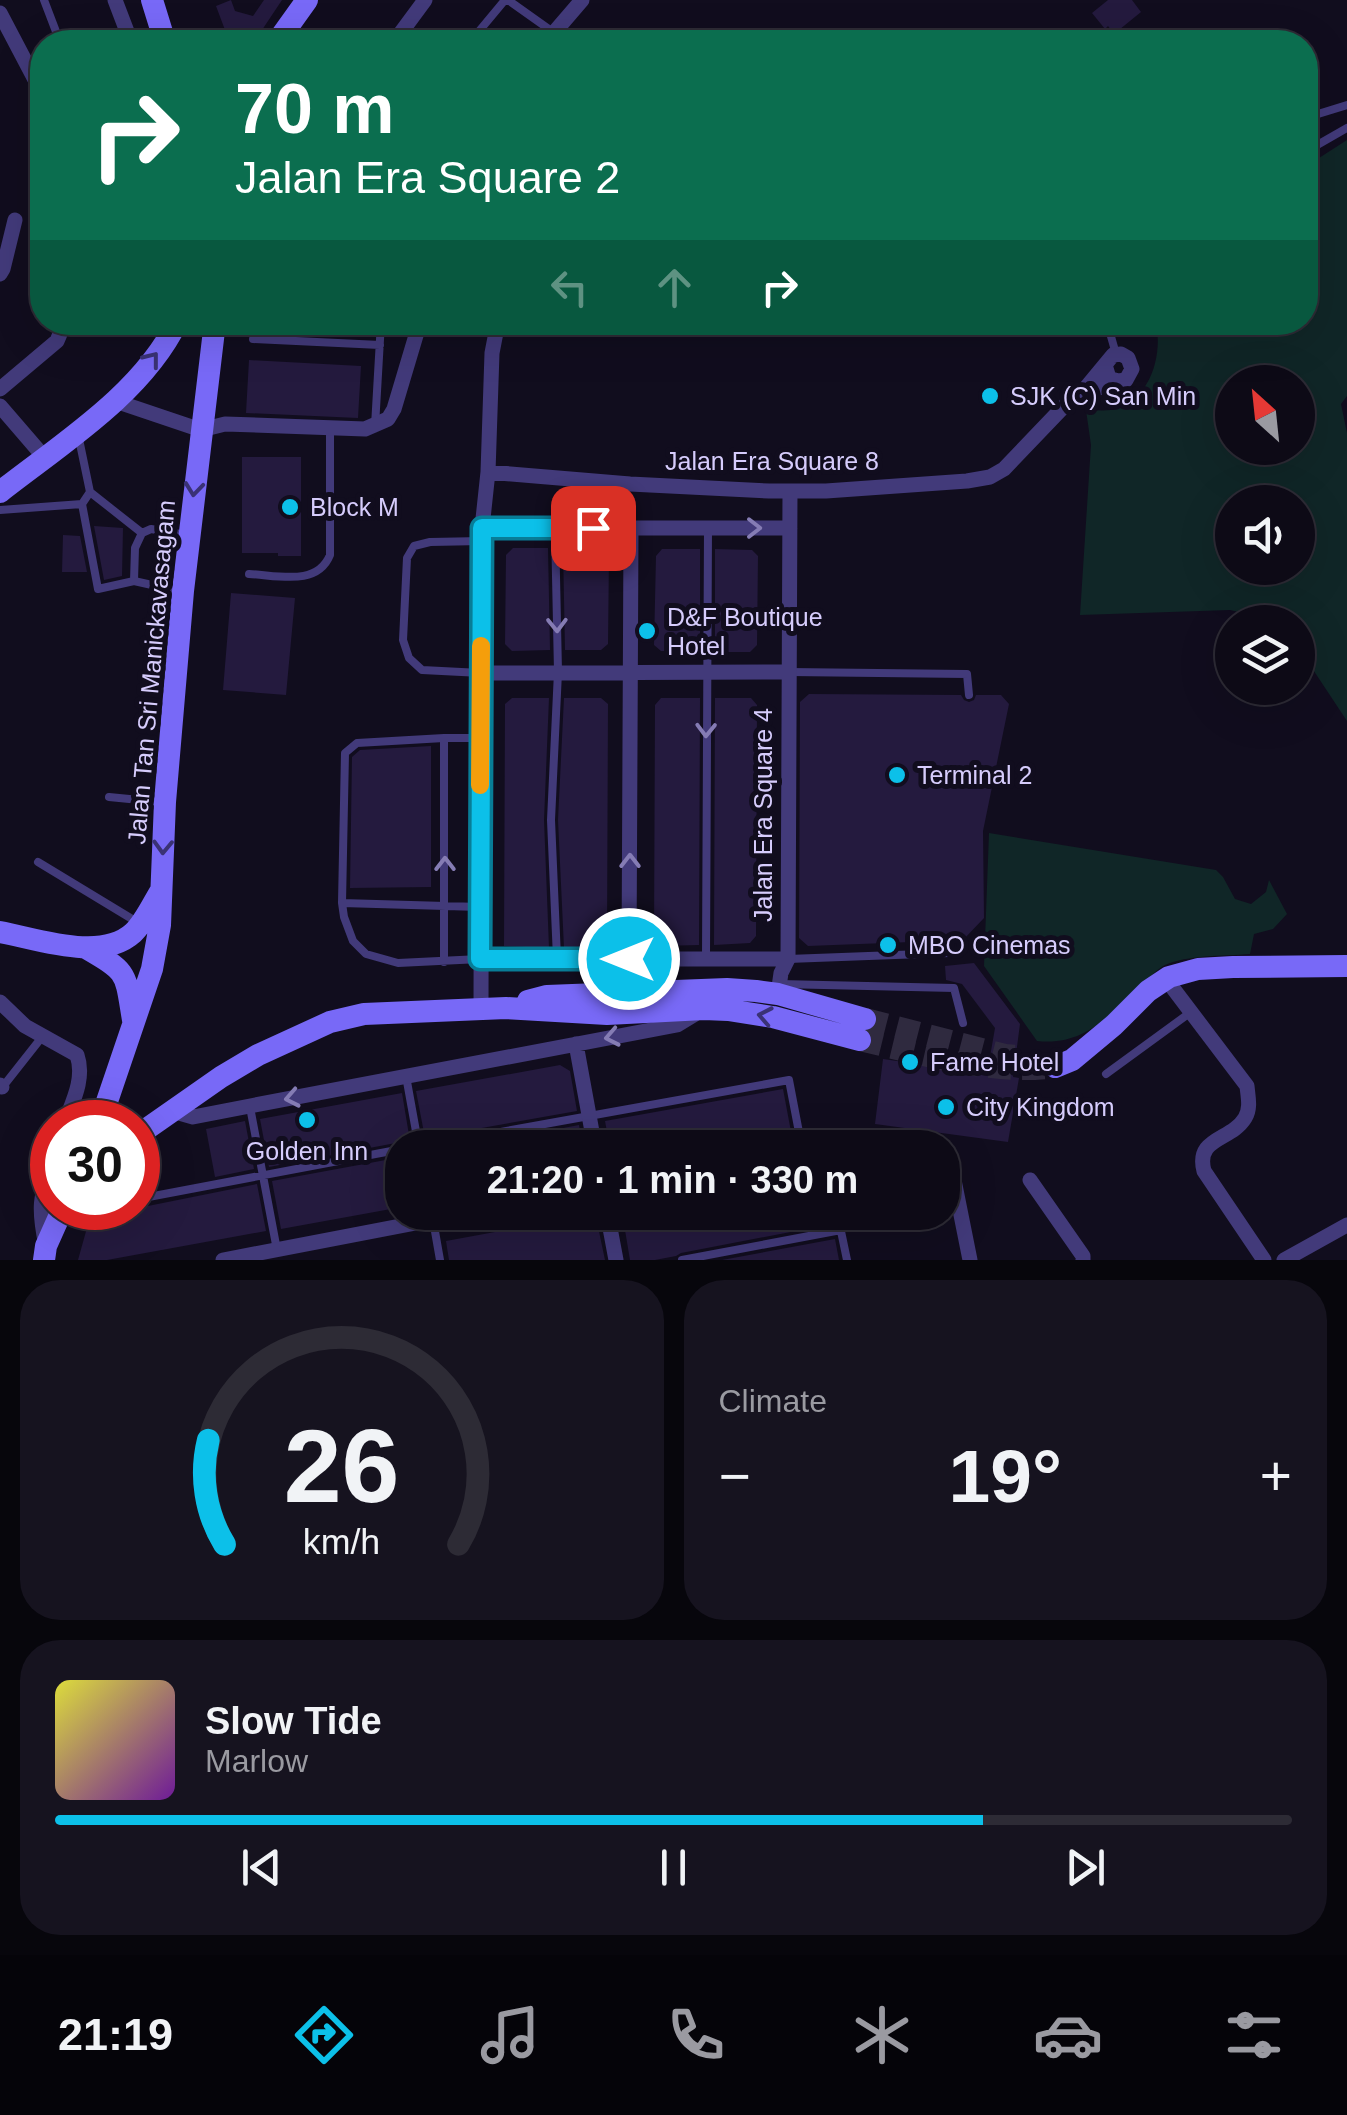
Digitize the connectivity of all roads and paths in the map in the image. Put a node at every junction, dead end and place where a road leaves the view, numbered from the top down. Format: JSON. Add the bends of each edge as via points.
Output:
{"nodes":[{"id":1,"x":44,"y":0,"type":"edge"},
{"id":2,"x":115,"y":0,"type":"edge"},
{"id":3,"x":307,"y":0,"type":"edge"},
{"id":4,"x":425,"y":0,"type":"edge"},
{"id":5,"x":507,"y":0,"type":"edge"},
{"id":6,"x":582,"y":0,"type":"edge"},
{"id":7,"x":152,"y":4,"type":"edge"},
{"id":8,"x":0,"y":13,"type":"edge"},
{"id":9,"x":122,"y":17,"type":"junction"},
{"id":10,"x":55,"y":30,"type":"edge"},
{"id":11,"x":127,"y":30,"type":"edge"},
{"id":12,"x":161,"y":30,"type":"edge"},
{"id":13,"x":286,"y":30,"type":"edge"},
{"id":14,"x":403,"y":30,"type":"edge"},
{"id":15,"x":481,"y":30,"type":"edge"},
{"id":16,"x":541,"y":30,"type":"edge"},
{"id":17,"x":555,"y":30,"type":"edge"},
{"id":18,"x":30,"y":69,"type":"edge"},
{"id":19,"x":1347,"y":105,"type":"edge"},
{"id":20,"x":1318,"y":114,"type":"edge"},
{"id":21,"x":1347,"y":128,"type":"edge"},
{"id":22,"x":1318,"y":145,"type":"edge"},
{"id":23,"x":14,"y":220,"type":"dead end"},
{"id":24,"x":0,"y":274,"type":"edge"},
{"id":25,"x":60,"y":335,"type":"edge"},
{"id":26,"x":169,"y":335,"type":"edge"},
{"id":27,"x":215,"y":335,"type":"edge"},
{"id":28,"x":380,"y":335,"type":"edge"},
{"id":29,"x":416,"y":335,"type":"edge"},
{"id":30,"x":496,"y":335,"type":"edge"},
{"id":31,"x":1110,"y":335,"type":"edge"},
{"id":32,"x":253,"y":339,"type":"dead end"},
{"id":33,"x":380,"y":346,"type":"junction"},
{"id":34,"x":1111,"y":360,"type":"junction"},
{"id":35,"x":1118,"y":381,"type":"junction"},
{"id":36,"x":0,"y":389,"type":"edge"},
{"id":37,"x":1082,"y":394,"type":"junction"},
{"id":38,"x":114,"y":401,"type":"junction"},
{"id":39,"x":0,"y":406,"type":"edge"},
{"id":40,"x":375,"y":426,"type":"junction"},
{"id":41,"x":330,"y":428,"type":"junction"},
{"id":42,"x":201,"y":430,"type":"junction"},
{"id":43,"x":78,"y":431,"type":"junction"},
{"id":44,"x":44,"y":458,"type":"junction"},
{"id":45,"x":488,"y":472,"type":"junction"},
{"id":46,"x":790,"y":490,"type":"junction"},
{"id":47,"x":0,"y":492,"type":"edge"},
{"id":48,"x":90,"y":492,"type":"junction"},
{"id":49,"x":82,"y":504,"type":"junction"},
{"id":50,"x":0,"y":510,"type":"edge"},
{"id":51,"x":555,"y":528,"type":"junction"},
{"id":52,"x":631,"y":528,"type":"junction"},
{"id":53,"x":708,"y":528,"type":"junction"},
{"id":54,"x":790,"y":528,"type":"junction"},
{"id":55,"x":142,"y":533,"type":"junction"},
{"id":56,"x":482,"y":534,"type":"junction"},
{"id":57,"x":189,"y":536,"type":"junction"},
{"id":58,"x":249,"y":574,"type":"dead end"},
{"id":59,"x":134,"y":582,"type":"junction"},
{"id":60,"x":183,"y":592,"type":"junction"},
{"id":61,"x":558,"y":672,"type":"junction"},
{"id":62,"x":630,"y":672,"type":"junction"},
{"id":63,"x":707,"y":672,"type":"junction"},
{"id":64,"x":789,"y":672,"type":"junction"},
{"id":65,"x":481,"y":673,"type":"junction"},
{"id":66,"x":968,"y":695,"type":"dead end"},
{"id":67,"x":444,"y":738,"type":"junction"},
{"id":68,"x":481,"y":738,"type":"junction"},
{"id":69,"x":109,"y":797,"type":"dead end"},
{"id":70,"x":165,"y":802,"type":"junction"},
{"id":71,"x":38,"y":862,"type":"dead end"},
{"id":72,"x":162,"y":889,"type":"junction"},
{"id":73,"x":342,"y":904,"type":"junction"},
{"id":74,"x":446,"y":907,"type":"junction"},
{"id":75,"x":480,"y":908,"type":"junction"},
{"id":76,"x":140,"y":924,"type":"junction"},
{"id":77,"x":0,"y":932,"type":"edge"},
{"id":78,"x":86,"y":948,"type":"junction"},
{"id":79,"x":949,"y":953,"type":"dead end"},
{"id":80,"x":480,"y":959,"type":"junction"},
{"id":81,"x":557,"y":959,"type":"junction"},
{"id":82,"x":629,"y":959,"type":"junction"},
{"id":83,"x":706,"y":959,"type":"junction"},
{"id":84,"x":788,"y":959,"type":"junction"},
{"id":85,"x":444,"y":962,"type":"junction"},
{"id":86,"x":1347,"y":966,"type":"edge"},
{"id":87,"x":1166,"y":979,"type":"junction"},
{"id":88,"x":779,"y":989,"type":"junction"},
{"id":89,"x":0,"y":1002,"type":"edge"},
{"id":90,"x":481,"y":1008,"type":"junction"},
{"id":91,"x":506,"y":1008,"type":"junction"},
{"id":92,"x":704,"y":1009,"type":"junction"},
{"id":93,"x":1191,"y":1012,"type":"junction"},
{"id":94,"x":133,"y":1023,"type":"junction"},
{"id":95,"x":963,"y":1023,"type":"dead end"},
{"id":96,"x":42,"y":1036,"type":"junction"},
{"id":97,"x":576,"y":1044,"type":"junction"},
{"id":98,"x":1055,"y":1061,"type":"tunnel mouth"},
{"id":99,"x":1106,"y":1074,"type":"dead end"},
{"id":100,"x":406,"y":1076,"type":"junction"},
{"id":101,"x":1,"y":1088,"type":"edge"},
{"id":102,"x":73,"y":1100,"type":"edge"},
{"id":103,"x":107,"y":1100,"type":"edge"},
{"id":104,"x":250,"y":1106,"type":"junction"},
{"id":105,"x":172,"y":1111,"type":"junction"},
{"id":106,"x":589,"y":1114,"type":"junction"},
{"id":107,"x":160,"y":1119,"type":"edge"},
{"id":108,"x":414,"y":1130,"type":"edge"},
{"id":109,"x":506,"y":1130,"type":"edge"},
{"id":110,"x":592,"y":1130,"type":"edge"},
{"id":111,"x":799,"y":1130,"type":"edge"},
{"id":112,"x":385,"y":1153,"type":"edge"},
{"id":113,"x":263,"y":1176,"type":"junction"},
{"id":114,"x":1030,"y":1180,"type":"dead end"},
{"id":115,"x":160,"y":1195,"type":"edge"},
{"id":116,"x":960,"y":1210,"type":"edge"},
{"id":117,"x":1347,"y":1225,"type":"edge"},
{"id":118,"x":385,"y":1226,"type":"edge"},
{"id":119,"x":435,"y":1230,"type":"edge"},
{"id":120,"x":610,"y":1230,"type":"edge"},
{"id":121,"x":841,"y":1230,"type":"joint"},
{"id":122,"x":277,"y":1250,"type":"junction"},
{"id":123,"x":222,"y":1260,"type":"edge"},
{"id":124,"x":440,"y":1260,"type":"edge"},
{"id":125,"x":616,"y":1260,"type":"edge"},
{"id":126,"x":682,"y":1260,"type":"edge"},
{"id":127,"x":847,"y":1260,"type":"edge"},
{"id":128,"x":970,"y":1260,"type":"edge"},
{"id":129,"x":1083,"y":1260,"type":"edge"},
{"id":130,"x":1264,"y":1260,"type":"edge"},
{"id":131,"x":1284,"y":1260,"type":"edge"}],
"edges":[{"from":1,"to":10,"type":"lane"},
{"from":2,"to":9,"type":"street"},
{"from":3,"to":13,"type":"street"},
{"from":4,"to":14,"type":"street"},
{"from":5,"to":15,"type":"lane"},
{"from":5,"to":16,"type":"lane"},
{"from":6,"to":17,"type":"street"},
{"from":7,"to":9,"type":"street"},
{"from":7,"to":12,"type":"street"},
{"from":8,"to":18,"type":"street"},
{"from":9,"to":11,"type":"street"},
{"from":19,"to":20,"type":"lane"},
{"from":21,"to":22,"type":"lane"},
{"from":23,"to":24,"type":"street"},
{"from":25,"to":36,"type":"street"},
{"from":38,"to":26,"type":"street","one_way":true},
{"from":27,"to":42,"type":"street","name":"Jalan Tan Sri Manickavasagam"},
{"from":28,"to":33,"type":"lane"},
{"from":29,"to":40,"type":"street","via":[[394,409]]},
{"from":30,"to":45,"type":"street"},
{"from":31,"to":34,"type":"lane"},
{"from":32,"to":33,"type":"lane"},
{"from":33,"to":40,"type":"lane"},
{"from":34,"to":35,"type":"street","via":[[1109,378]]},
{"from":34,"to":35,"type":"street","via":[[1128,358],[1132,369]]},
{"from":34,"to":37,"type":"street","name":"Jalan Era Square 8"},
{"from":35,"to":37,"type":"street","name":"Jalan Era Square 8"},
{"from":37,"to":46,"type":"street","name":"Jalan Era Square 8","via":[[990,478]]},
{"from":38,"to":42,"type":"street"},
{"from":38,"to":43,"type":"street"},
{"from":39,"to":44,"type":"street"},
{"from":40,"to":41,"type":"street"},
{"from":41,"to":42,"type":"street","via":[[225,424]]},
{"from":41,"to":58,"type":"lane","via":[[325,566],[309,577]]},
{"from":42,"to":57,"type":"street","name":"Jalan Tan Sri Manickavasagam","one_way":true},
{"from":43,"to":44,"type":"street"},
{"from":43,"to":48,"type":"lane"},
{"from":44,"to":47,"type":"street"},
{"from":45,"to":46,"type":"street","name":"Jalan Era Square 8"},
{"from":45,"to":56,"type":"street"},
{"from":46,"to":54,"type":"street","name":"Jalan Era Square 4"},
{"from":48,"to":49,"type":"lane"},
{"from":48,"to":55,"type":"lane"},
{"from":49,"to":50,"type":"lane"},
{"from":49,"to":59,"type":"lane","via":[[98,588]]},
{"from":51,"to":52,"type":"street"},
{"from":51,"to":56,"type":"street"},
{"from":51,"to":61,"type":"lane","one_way":true},
{"from":52,"to":53,"type":"street"},
{"from":52,"to":62,"type":"street"},
{"from":53,"to":54,"type":"street","one_way":true},
{"from":53,"to":63,"type":"lane"},
{"from":54,"to":64,"type":"street","name":"Jalan Era Square 4"},
{"from":55,"to":57,"type":"lane"},
{"from":55,"to":59,"type":"lane"},
{"from":56,"to":65,"type":"street"},
{"from":56,"to":65,"type":"lane","via":[[414,546],[406,558],[403,640],[422,670]]},
{"from":57,"to":60,"type":"street","name":"Jalan Tan Sri Manickavasagam"},
{"from":59,"to":60,"type":"lane"},
{"from":60,"to":70,"type":"street","name":"Jalan Tan Sri Manickavasagam"},
{"from":61,"to":62,"type":"street"},
{"from":61,"to":65,"type":"street"},
{"from":61,"to":81,"type":"lane","via":[[551,820]]},
{"from":62,"to":63,"type":"street"},
{"from":82,"to":62,"type":"street","one_way":true},
{"from":63,"to":64,"type":"street"},
{"from":63,"to":83,"type":"lane","one_way":true},
{"from":64,"to":66,"type":"lane","via":[[967,674]]},
{"from":64,"to":84,"type":"street","name":"Jalan Era Square 4"},
{"from":65,"to":68,"type":"street"},
{"from":67,"to":68,"type":"lane"},
{"from":67,"to":73,"type":"lane","via":[[357,743],[346,753]]},
{"from":74,"to":67,"type":"lane","one_way":true},
{"from":68,"to":75,"type":"street"},
{"from":69,"to":70,"type":"lane"},
{"from":70,"to":72,"type":"street","name":"Jalan Tan Sri Manickavasagam","one_way":true},
{"from":71,"to":76,"type":"lane"},
{"from":72,"to":76,"type":"street"},
{"from":72,"to":94,"type":"street","name":"Jalan Tan Sri Manickavasagam","via":[[152,969]]},
{"from":73,"to":74,"type":"lane"},
{"from":73,"to":85,"type":"lane","via":[[366,954],[398,963]]},
{"from":74,"to":75,"type":"lane"},
{"from":74,"to":85,"type":"lane"},
{"from":75,"to":80,"type":"street"},
{"from":76,"to":78,"type":"street","via":[[122,940]]},
{"from":77,"to":78,"type":"street"},
{"from":78,"to":94,"type":"street","via":[[126,979]]},
{"from":79,"to":84,"type":"lane"},
{"from":80,"to":81,"type":"street"},
{"from":80,"to":85,"type":"lane"},
{"from":80,"to":90,"type":"street"},
{"from":81,"to":82,"type":"street"},
{"from":82,"to":83,"type":"street"},
{"from":83,"to":84,"type":"street"},
{"from":84,"to":88,"type":"street","name":"Jalan Era Square 4"},
{"from":86,"to":87,"type":"street","via":[[1233,966]]},
{"from":87,"to":93,"type":"street"},
{"from":87,"to":98,"type":"street","via":[[1072,1060]]},
{"from":88,"to":91,"type":"street","via":[[547,996]]},
{"from":88,"to":92,"type":"street","one_way":true,"via":[[862,1029]]},
{"from":88,"to":95,"type":"lane","via":[[954,988]]},
{"from":89,"to":96,"type":"street"},
{"from":90,"to":91,"type":"street"},
{"from":90,"to":105,"type":"street","via":[[330,1022],[258,1055]]},
{"from":91,"to":92,"type":"street","via":[[607,1014]]},
{"from":92,"to":97,"type":"street","one_way":true,"via":[[677,1024]]},
{"from":93,"to":99,"type":"lane"},
{"from":93,"to":130,"type":"street","via":[[1247,1086],[1244,1121],[1201,1158]]},
{"from":94,"to":103,"type":"street","name":"Jalan Tan Sri Manickavasagam"},
{"from":96,"to":101,"type":"lane"},
{"from":96,"to":102,"type":"street","via":[[77,1055],[80,1078]]},
{"from":97,"to":100,"type":"street"},
{"from":97,"to":106,"type":"street"},
{"from":100,"to":104,"type":"street","one_way":true},
{"from":100,"to":108,"type":"lane"},
{"from":104,"to":105,"type":"street","via":[[194,1117]]},
{"from":104,"to":113,"type":"lane"},
{"from":105,"to":107,"type":"street"},
{"from":106,"to":109,"type":"lane"},
{"from":106,"to":110,"type":"street"},
{"from":106,"to":111,"type":"lane","via":[[790,1080]]},
{"from":112,"to":113,"type":"lane"},
{"from":113,"to":115,"type":"lane"},
{"from":113,"to":122,"type":"lane"},
{"from":114,"to":129,"type":"street"},
{"from":116,"to":128,"type":"street"},
{"from":117,"to":131,"type":"street"},
{"from":118,"to":122,"type":"street"},
{"from":119,"to":124,"type":"lane"},
{"from":120,"to":125,"type":"street"},
{"from":121,"to":126,"type":"lane"},
{"from":121,"to":127,"type":"lane"},
{"from":122,"to":123,"type":"street"}]}
